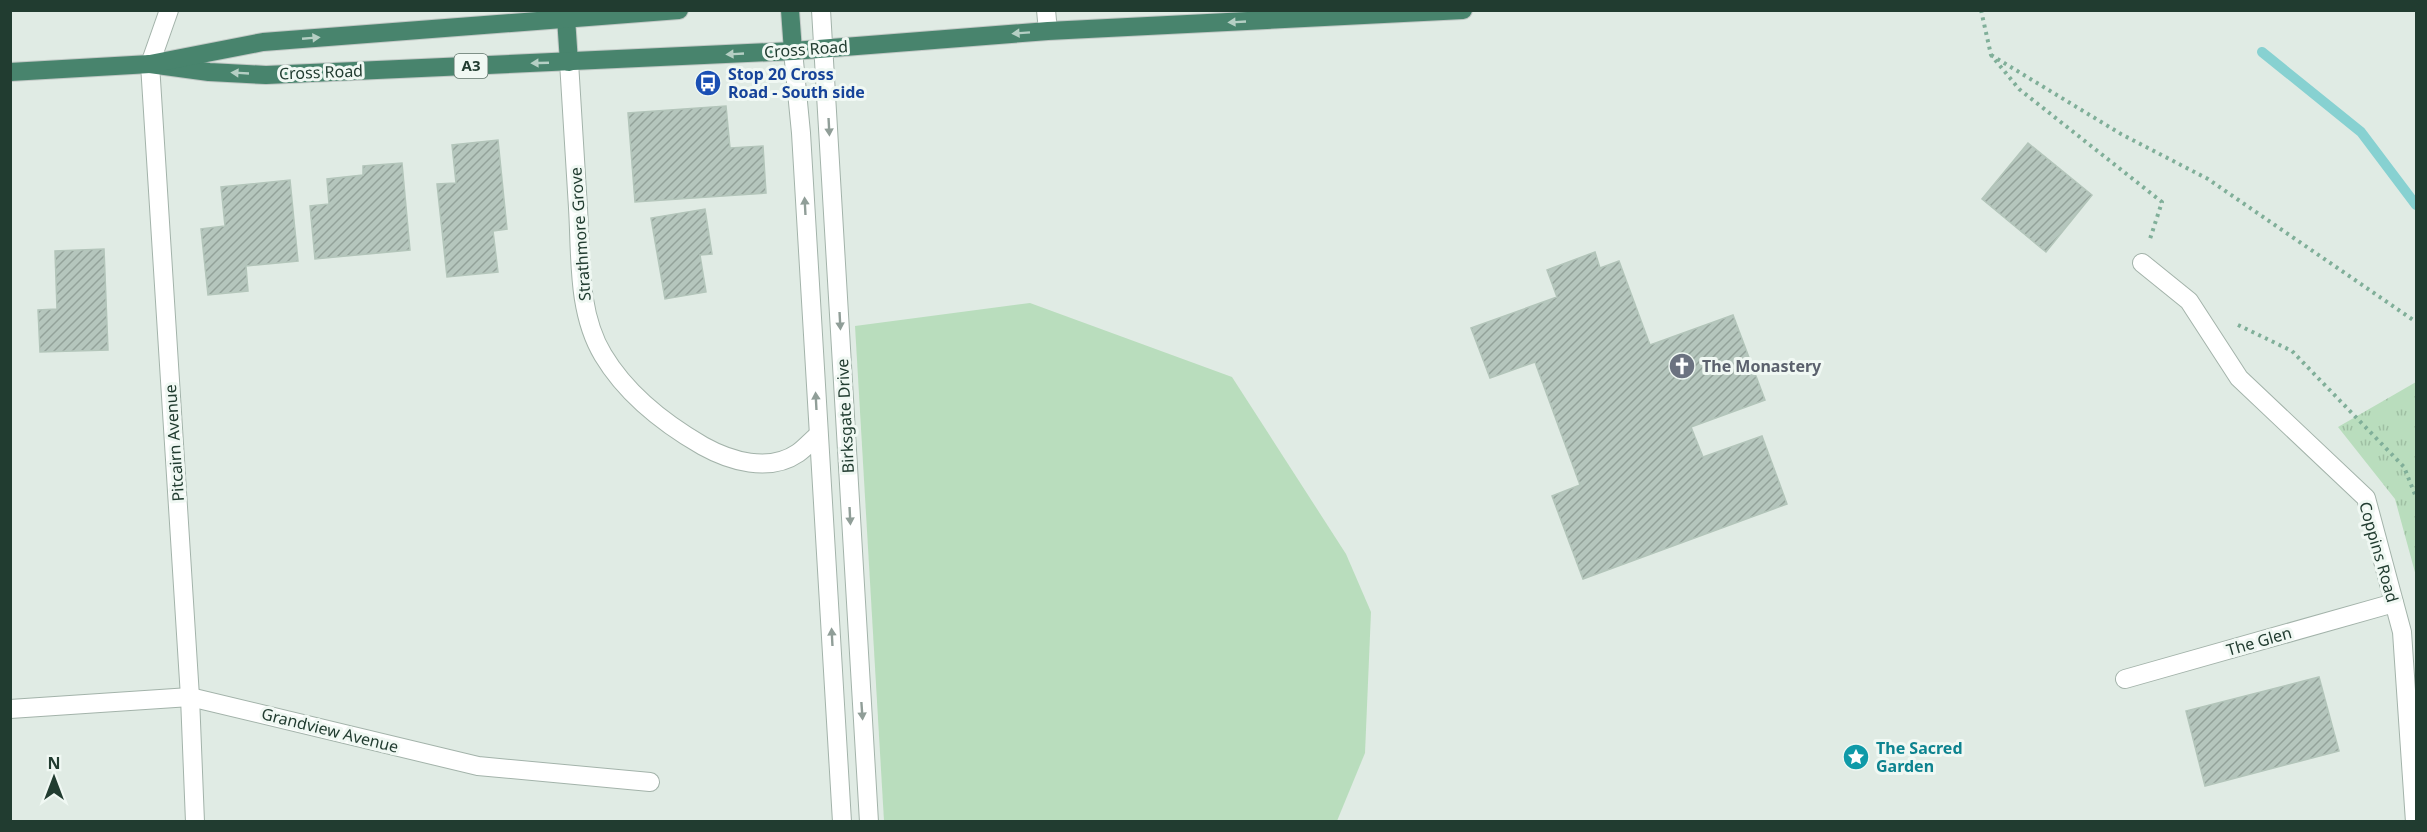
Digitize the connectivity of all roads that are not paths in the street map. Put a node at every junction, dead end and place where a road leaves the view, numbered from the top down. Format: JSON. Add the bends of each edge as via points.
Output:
{"nodes":[{"id":1,"x":169,"y":10,"type":"edge"},
{"id":2,"x":679,"y":10,"type":"edge"},
{"id":3,"x":790,"y":10,"type":"edge"},
{"id":4,"x":821,"y":10,"type":"edge"},
{"id":5,"x":1046,"y":10,"type":"edge"},
{"id":6,"x":1463,"y":10,"type":"edge"},
{"id":7,"x":566,"y":18,"type":"junction"},
{"id":8,"x":1048,"y":31,"type":"junction"},
{"id":9,"x":825,"y":47,"type":"junction"},
{"id":10,"x":793,"y":51,"type":"junction"},
{"id":11,"x":568,"y":62,"type":"junction"},
{"id":12,"x":150,"y":64,"type":"junction"},
{"id":13,"x":10,"y":72,"type":"edge"},
{"id":14,"x":2142,"y":263,"type":"road end"},
{"id":15,"x":818,"y":435,"type":"junction"},
{"id":16,"x":2394,"y":603,"type":"junction"},
{"id":17,"x":2125,"y":679,"type":"dead end"},
{"id":18,"x":190,"y":697,"type":"junction"},
{"id":19,"x":10,"y":709,"type":"edge"},
{"id":20,"x":650,"y":782,"type":"dead end"},
{"id":21,"x":195,"y":822,"type":"edge"},
{"id":22,"x":842,"y":822,"type":"edge"},
{"id":23,"x":869,"y":822,"type":"edge"},
{"id":24,"x":2415,"y":822,"type":"edge"}],
"edges":[{"from":1,"to":12,"type":"street"},
{"from":2,"to":7,"type":"highway","name":"Cross Road","number":"A3"},
{"from":3,"to":10,"type":"highway"},
{"from":4,"to":9,"type":"street","name":"Birksgate Drive"},
{"from":5,"to":8,"type":"street"},
{"from":6,"to":8,"type":"highway","name":"Cross Road","number":"A3","one_way":true},
{"from":7,"to":11,"type":"highway"},
{"from":12,"to":7,"type":"highway","name":"Cross Road","number":"A3","one_way":true,"via":[[263,42]]},
{"from":8,"to":9,"type":"highway","name":"Cross Road","number":"A3","one_way":true},
{"from":9,"to":10,"type":"highway","name":"Cross Road","number":"A3"},
{"from":9,"to":23,"type":"street","name":"Birksgate Drive","one_way":true},
{"from":10,"to":11,"type":"highway","name":"Cross Road","number":"A3","one_way":true},
{"from":15,"to":10,"type":"street","name":"Birksgate Drive","one_way":true},
{"from":11,"to":12,"type":"highway","name":"Cross Road","number":"A3","one_way":true,"via":[[266,75]]},
{"from":11,"to":15,"type":"street","name":"Strathmore Grove","via":[[582,279],[587,316],[602,353],[648,409],[715,453],[746,464],[777,462],[796,454]]},
{"from":12,"to":13,"type":"highway","name":"Cross Road","number":"A3"},
{"from":12,"to":18,"type":"street","name":"Pitcairn Avenue"},
{"from":14,"to":16,"type":"street","name":"Coppins Road","via":[[2189,301],[2239,378],[2366,498]]},
{"from":22,"to":15,"type":"street","name":"Birksgate Drive","one_way":true},
{"from":16,"to":17,"type":"street","name":"The Glen"},
{"from":16,"to":24,"type":"street","name":"Coppins Road","via":[[2402,632]]},
{"from":18,"to":19,"type":"street","name":"Grandview Avenue"},
{"from":18,"to":20,"type":"street","name":"Grandview Avenue","via":[[478,766]]},
{"from":18,"to":21,"type":"street","name":"Pitcairn Avenue"}]}
